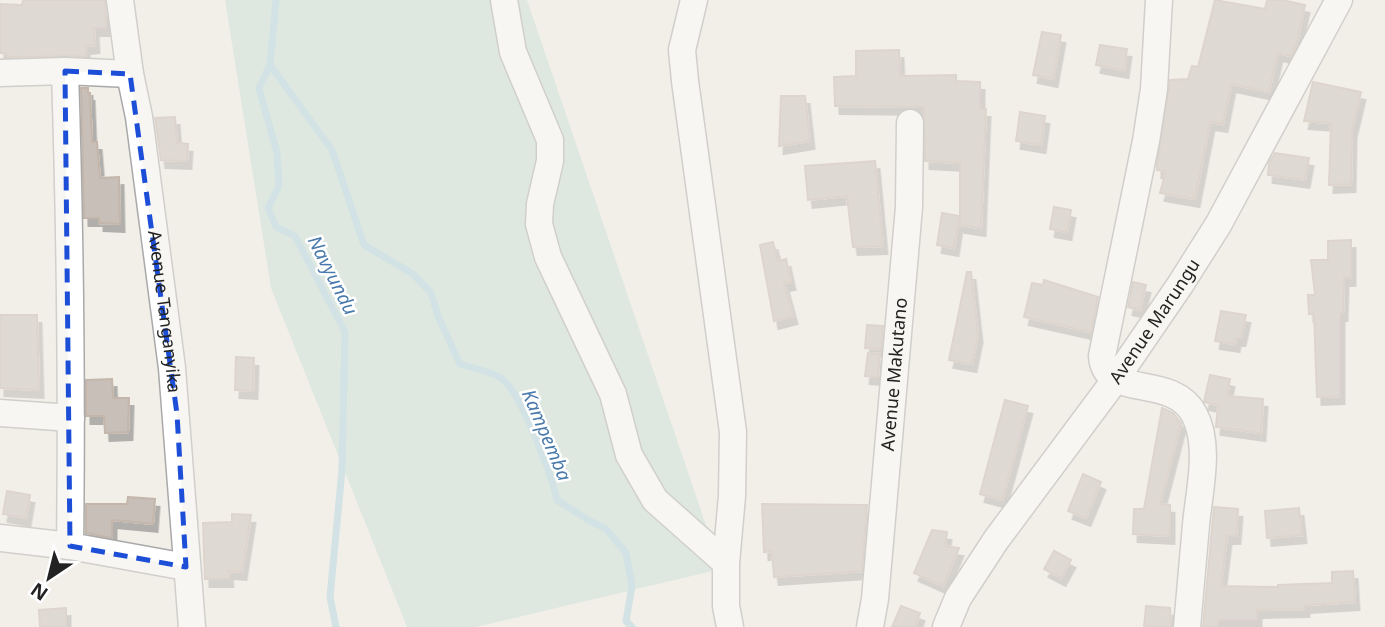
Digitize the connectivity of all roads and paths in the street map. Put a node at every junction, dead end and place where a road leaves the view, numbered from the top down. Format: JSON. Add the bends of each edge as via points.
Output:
{"nodes":[{"id":1,"x":120,"y":0,"type":"edge"},
{"id":2,"x":504,"y":0,"type":"edge"},
{"id":3,"x":694,"y":0,"type":"edge"},
{"id":4,"x":1159,"y":0,"type":"edge"},
{"id":5,"x":1339,"y":0,"type":"edge"},
{"id":6,"x":65,"y":71,"type":"junction"},
{"id":7,"x":0,"y":73,"type":"edge"},
{"id":8,"x":130,"y":74,"type":"junction"},
{"id":9,"x":910,"y":123,"type":"dead end"},
{"id":10,"x":1115,"y":380,"type":"junction"},
{"id":11,"x":0,"y":413,"type":"edge"},
{"id":12,"x":71,"y":418,"type":"junction"},
{"id":13,"x":0,"y":537,"type":"edge"},
{"id":14,"x":70,"y":546,"type":"junction"},
{"id":15,"x":726,"y":563,"type":"junction"},
{"id":16,"x":186,"y":567,"type":"junction"},
{"id":17,"x":192,"y":627,"type":"edge"},
{"id":18,"x":730,"y":627,"type":"edge"},
{"id":19,"x":870,"y":627,"type":"edge"},
{"id":20,"x":946,"y":627,"type":"edge"},
{"id":21,"x":1187,"y":627,"type":"edge"}],
"edges":[{"from":1,"to":8,"type":"street","name":"Avenue Tanganyika"},
{"from":2,"to":15,"type":"street","via":[[513,52],[550,141],[539,224],[548,257],[613,394],[629,456],[655,500]]},
{"from":3,"to":15,"type":"street","via":[[682,50],[733,432]]},
{"from":4,"to":10,"type":"street","via":[[1146,141],[1103,347],[1104,370]]},
{"from":5,"to":10,"type":"street","name":"Avenue Marungu","via":[[1217,225]]},
{"from":6,"to":7,"type":"street"},
{"from":6,"to":8,"type":"street"},
{"from":6,"to":12,"type":"street"},
{"from":8,"to":16,"type":"street","name":"Avenue Tanganyika","via":[[172,368]]},
{"from":9,"to":19,"type":"street","name":"Avenue Makutano","via":[[909,207]]},
{"from":10,"to":20,"type":"street","name":"Avenue Marungu","via":[[996,540],[958,598]]},
{"from":10,"to":21,"type":"street","via":[[1179,396],[1198,424],[1202,458]]},
{"from":11,"to":12,"type":"street"},
{"from":12,"to":14,"type":"street"},
{"from":13,"to":14,"type":"street"},
{"from":14,"to":16,"type":"street"},
{"from":15,"to":18,"type":"street"},
{"from":16,"to":17,"type":"street","name":"Avenue Tanganyika"}]}
